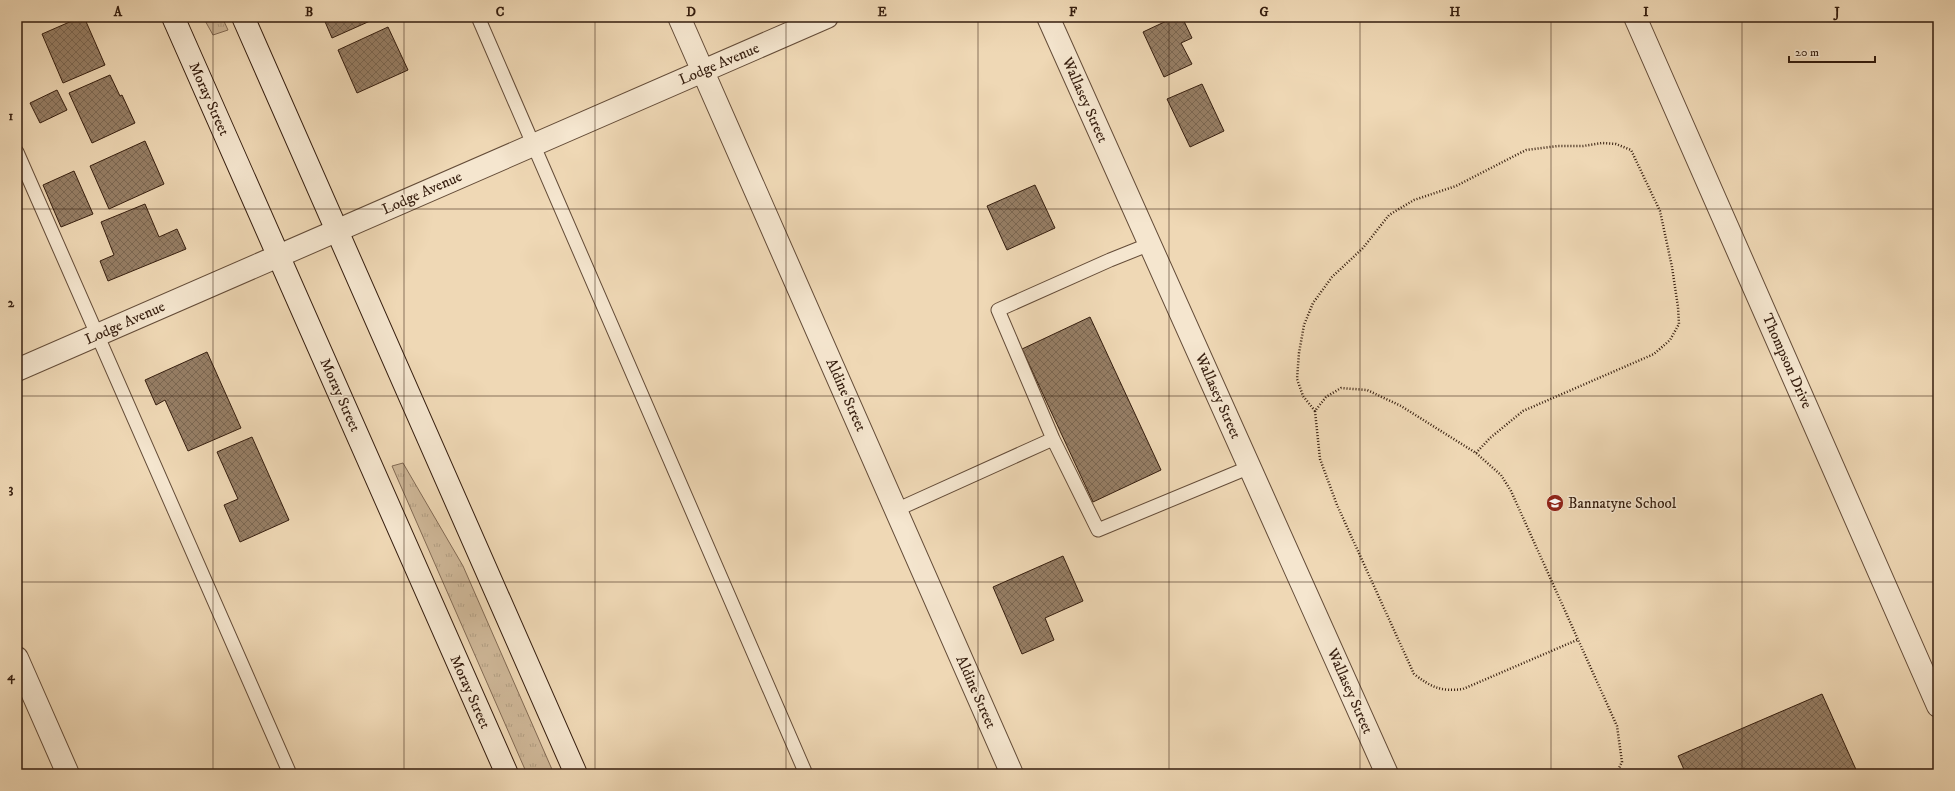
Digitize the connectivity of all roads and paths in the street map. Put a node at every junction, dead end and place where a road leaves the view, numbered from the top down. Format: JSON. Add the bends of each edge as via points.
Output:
{"nodes":[{"id":1,"x":173,"y":17,"type":"edge"},
{"id":2,"x":243,"y":17,"type":"edge"},
{"id":3,"x":478,"y":17,"type":"edge"},
{"id":4,"x":679,"y":17,"type":"edge"},
{"id":5,"x":827,"y":17,"type":"edge"},
{"id":6,"x":1048,"y":17,"type":"edge"},
{"id":7,"x":1635,"y":17,"type":"edge"},
{"id":8,"x":703,"y":72,"type":"junction"},
{"id":9,"x":534,"y":144,"type":"junction"},
{"id":10,"x":17,"y":152,"type":"edge"},
{"id":11,"x":337,"y":230,"type":"junction"},
{"id":12,"x":1150,"y":244,"type":"junction"},
{"id":13,"x":278,"y":256,"type":"junction"},
{"id":14,"x":97,"y":335,"type":"junction"},
{"id":15,"x":17,"y":370,"type":"edge"},
{"id":16,"x":1315,"y":411,"type":"junction"},
{"id":17,"x":1053,"y":439,"type":"junction"},
{"id":18,"x":1476,"y":453,"type":"junction"},
{"id":19,"x":1250,"y":467,"type":"junction"},
{"id":20,"x":896,"y":510,"type":"junction"},
{"id":21,"x":1578,"y":640,"type":"junction"},
{"id":22,"x":17,"y":658,"type":"edge"},
{"id":23,"x":1938,"y":706,"type":"edge"},
{"id":24,"x":68,"y":774,"type":"edge"},
{"id":25,"x":290,"y":774,"type":"edge"},
{"id":26,"x":506,"y":774,"type":"edge"},
{"id":27,"x":576,"y":774,"type":"edge"},
{"id":28,"x":806,"y":774,"type":"edge"},
{"id":29,"x":1012,"y":774,"type":"edge"},
{"id":30,"x":1387,"y":774,"type":"edge"},
{"id":31,"x":1616,"y":774,"type":"edge"}],
"edges":[{"from":1,"to":13,"type":"street","name":"Moray Street"},
{"from":2,"to":11,"type":"street"},
{"from":3,"to":9,"type":"lane"},
{"from":4,"to":8,"type":"street","name":"Aldine Street"},
{"from":5,"to":8,"type":"street","name":"Lodge Avenue"},
{"from":6,"to":12,"type":"street","name":"Wallasey Street"},
{"from":7,"to":23,"type":"street","name":"Thompson Drive"},
{"from":8,"to":9,"type":"street","name":"Lodge Avenue"},
{"from":8,"to":20,"type":"street","name":"Aldine Street"},
{"from":9,"to":11,"type":"street","name":"Lodge Avenue"},
{"from":9,"to":28,"type":"lane"},
{"from":10,"to":14,"type":"lane"},
{"from":11,"to":13,"type":"street","name":"Lodge Avenue"},
{"from":11,"to":27,"type":"street"},
{"from":12,"to":17,"type":"lane","via":[[998,310]]},
{"from":12,"to":19,"type":"street","name":"Wallasey Street"},
{"from":13,"to":14,"type":"street","name":"Lodge Avenue"},
{"from":13,"to":26,"type":"street","name":"Moray Street"},
{"from":14,"to":15,"type":"street","name":"Lodge Avenue"},
{"from":14,"to":25,"type":"lane"},
{"from":16,"to":18,"type":"path","via":[[1326,397],[1341,388],[1367,390],[1401,406]]},
{"from":16,"to":18,"type":"path","via":[[1303,396],[1297,379],[1304,325],[1313,303],[1332,276],[1363,248],[1390,215],[1414,200],[1456,186],[1526,150],[1602,143],[1616,144],[1631,150],[1660,211],[1672,267],[1679,324],[1670,340],[1654,354],[1523,411]]},
{"from":16,"to":21,"type":"path","via":[[1320,459],[1337,505],[1414,674],[1429,685],[1447,691],[1463,689]]},
{"from":17,"to":19,"type":"lane","via":[[1098,530]]},
{"from":17,"to":20,"type":"lane"},
{"from":18,"to":21,"type":"path","via":[[1501,474],[1511,491]]},
{"from":19,"to":30,"type":"street","name":"Wallasey Street"},
{"from":20,"to":29,"type":"street","name":"Aldine Street"},
{"from":21,"to":31,"type":"path","via":[[1617,726],[1622,762]]},
{"from":22,"to":24,"type":"street"}]}
